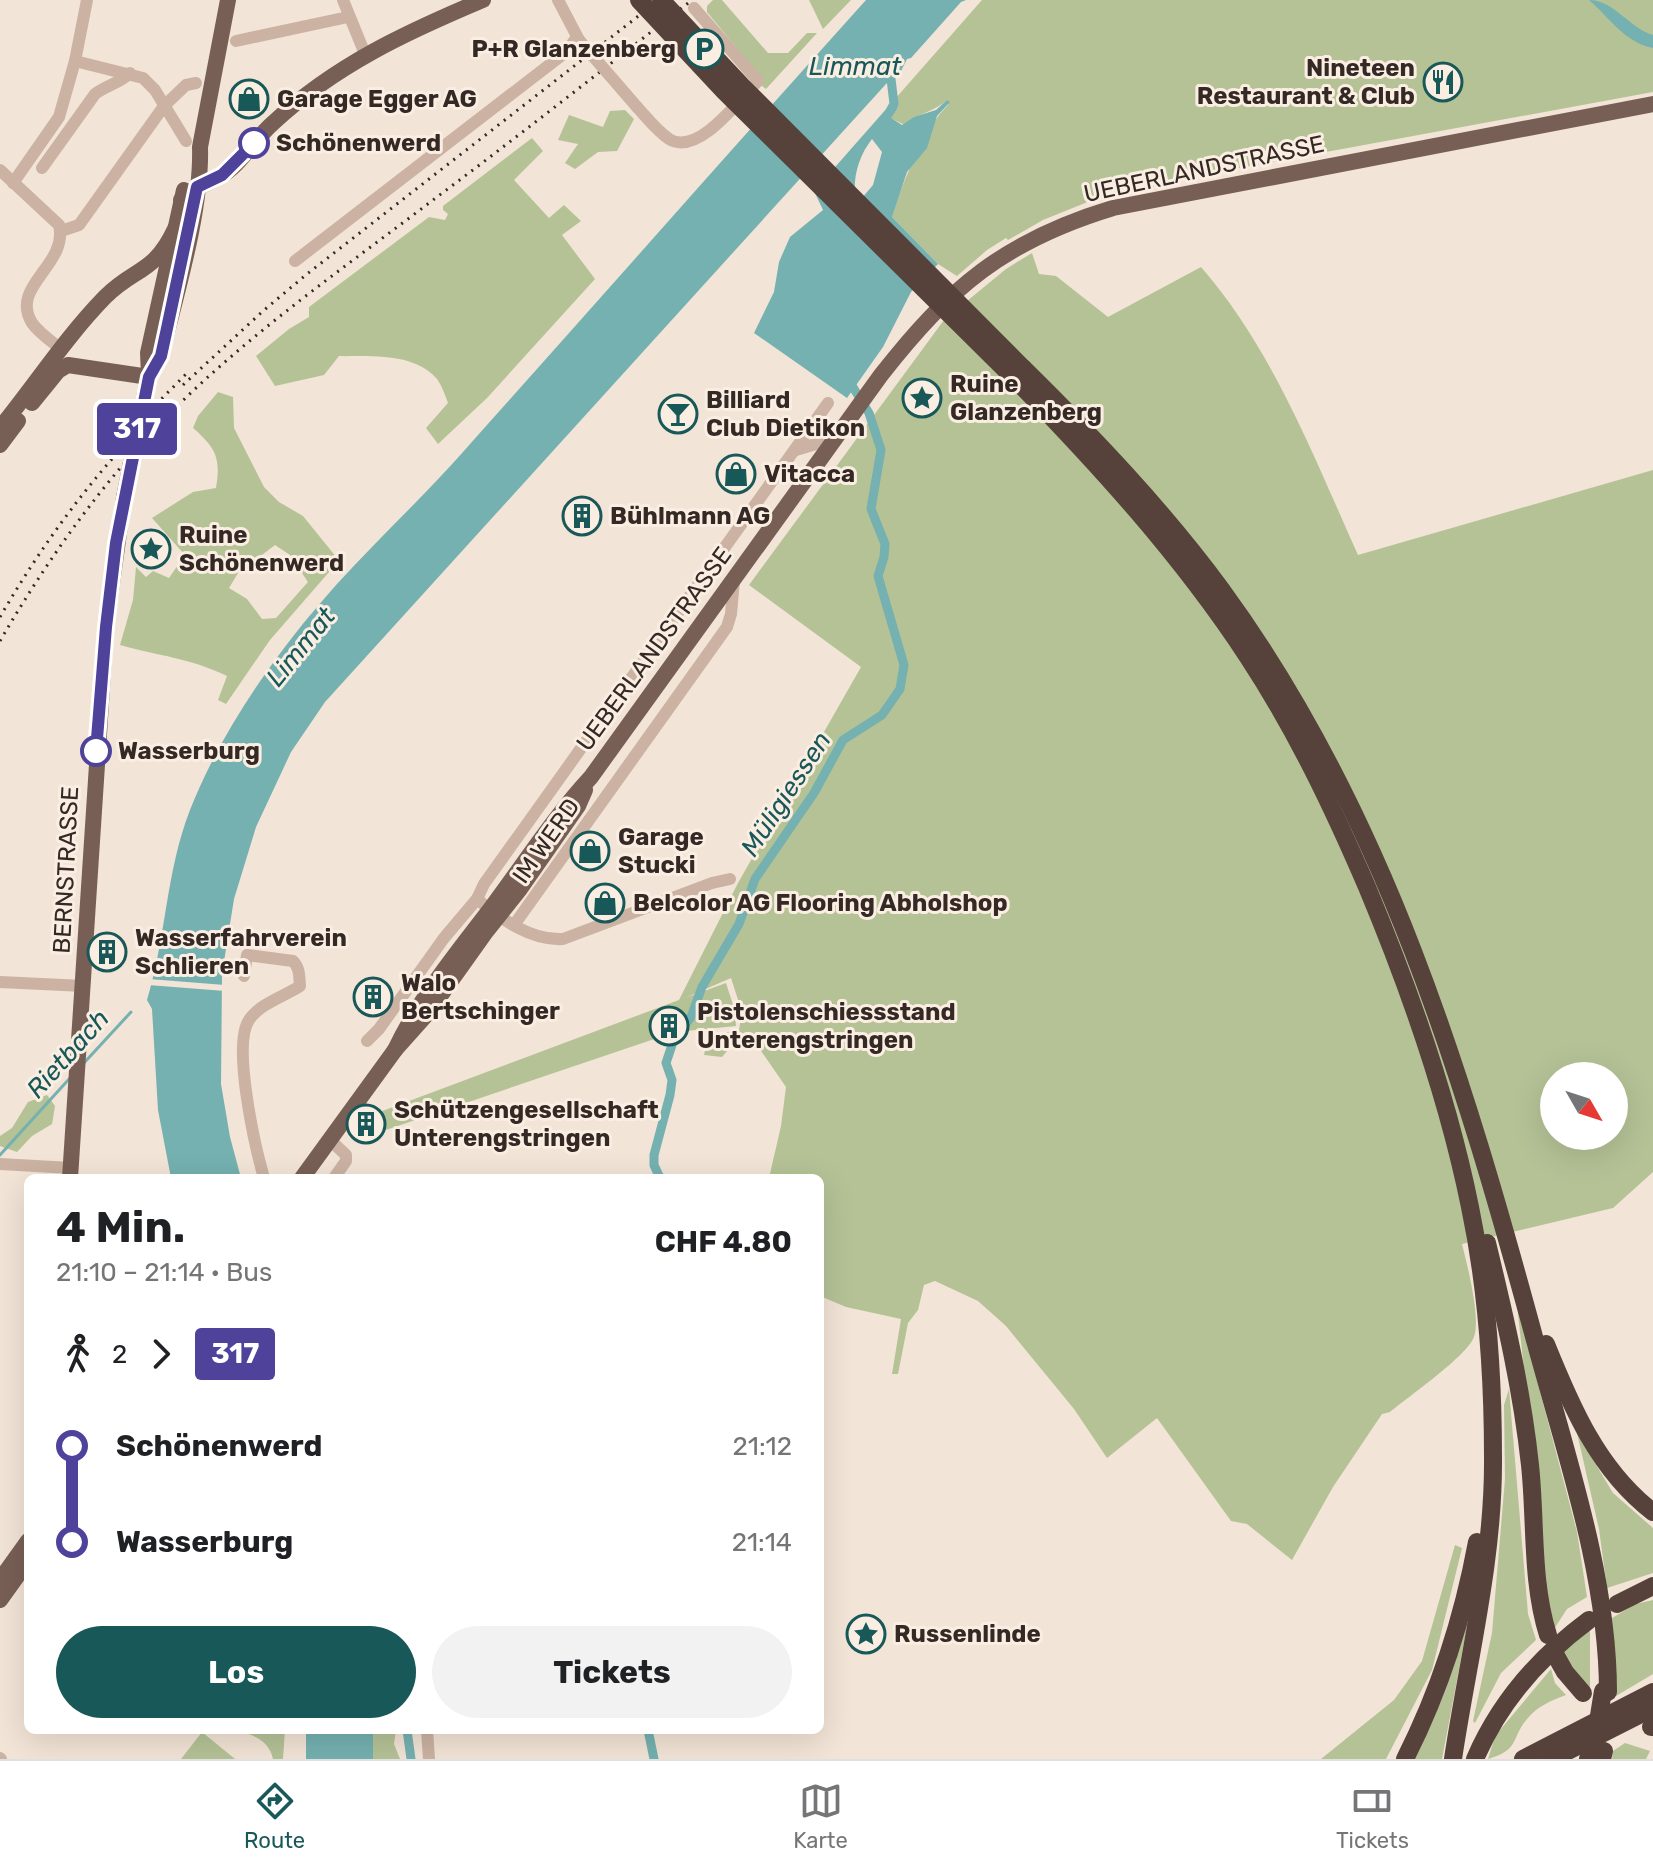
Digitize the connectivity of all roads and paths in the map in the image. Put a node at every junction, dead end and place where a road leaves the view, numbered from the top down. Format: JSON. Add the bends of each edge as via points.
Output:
{"nodes":[{"id":1,"x":87,"y":0,"type":"edge"},
{"id":2,"x":228,"y":0,"type":"edge"},
{"id":3,"x":343,"y":0,"type":"edge"},
{"id":4,"x":483,"y":0,"type":"edge"},
{"id":5,"x":558,"y":0,"type":"edge"},
{"id":6,"x":639,"y":0,"type":"edge"},
{"id":7,"x":661,"y":0,"type":"edge"},
{"id":8,"x":699,"y":4,"type":"edge"},
{"id":9,"x":348,"y":17,"type":"junction"},
{"id":10,"x":662,"y":33,"type":"dead end"},
{"id":11,"x":578,"y":39,"type":"junction"},
{"id":12,"x":236,"y":41,"type":"dead end"},
{"id":13,"x":365,"y":54,"type":"junction"},
{"id":14,"x":75,"y":61,"type":"junction"},
{"id":15,"x":130,"y":73,"type":"junction"},
{"id":16,"x":196,"y":83,"type":"dead end"},
{"id":17,"x":1653,"y":104,"type":"edge"},
{"id":18,"x":164,"y":106,"type":"junction"},
{"id":19,"x":195,"y":148,"type":"junction"},
{"id":20,"x":42,"y":168,"type":"dead end"},
{"id":21,"x":0,"y":170,"type":"edge"},
{"id":22,"x":230,"y":170,"type":"junction"},
{"id":23,"x":13,"y":183,"type":"junction"},
{"id":24,"x":197,"y":187,"type":"junction"},
{"id":25,"x":181,"y":200,"type":"junction"},
{"id":26,"x":175,"y":229,"type":"junction"},
{"id":27,"x":61,"y":231,"type":"junction"},
{"id":28,"x":295,"y":261,"type":"dead end"},
{"id":29,"x":144,"y":270,"type":"junction"},
{"id":30,"x":172,"y":280,"type":"junction"},
{"id":31,"x":73,"y":335,"type":"junction"},
{"id":32,"x":61,"y":349,"type":"junction"},
{"id":33,"x":76,"y":365,"type":"junction"},
{"id":34,"x":1018,"y":372,"type":"junction"},
{"id":35,"x":147,"y":385,"type":"junction"},
{"id":36,"x":828,"y":403,"type":"dead end"},
{"id":37,"x":0,"y":428,"type":"edge"},
{"id":38,"x":836,"y":438,"type":"junction"},
{"id":39,"x":0,"y":445,"type":"edge"},
{"id":40,"x":796,"y":450,"type":"junction"},
{"id":41,"x":734,"y":580,"type":"junction"},
{"id":42,"x":1351,"y":846,"type":"junction"},
{"id":43,"x":730,"y":879,"type":"dead end"},
{"id":44,"x":488,"y":908,"type":"junction"},
{"id":45,"x":514,"y":925,"type":"junction"},
{"id":46,"x":244,"y":976,"type":"dead end"},
{"id":47,"x":0,"y":982,"type":"edge"},
{"id":48,"x":84,"y":986,"type":"junction"},
{"id":49,"x":367,"y":1041,"type":"dead end"},
{"id":50,"x":1465,"y":1097,"type":"junction"},
{"id":51,"x":330,"y":1140,"type":"junction"},
{"id":52,"x":3,"y":1164,"type":"edge"},
{"id":53,"x":71,"y":1173,"type":"edge"},
{"id":54,"x":263,"y":1174,"type":"edge"},
{"id":55,"x":305,"y":1174,"type":"edge"},
{"id":56,"x":337,"y":1174,"type":"edge"},
{"id":57,"x":1491,"y":1433,"type":"junction"},
{"id":58,"x":1653,"y":1512,"type":"edge"},
{"id":59,"x":24,"y":1547,"type":"edge"},
{"id":60,"x":24,"y":1567,"type":"edge"},
{"id":61,"x":0,"y":1580,"type":"edge"},
{"id":62,"x":1653,"y":1586,"type":"edge"},
{"id":63,"x":0,"y":1600,"type":"edge"},
{"id":64,"x":1617,"y":1604,"type":"dead end"},
{"id":65,"x":1589,"y":1620,"type":"dead end"},
{"id":66,"x":1548,"y":1635,"type":"dead end"},
{"id":67,"x":1556,"y":1656,"type":"dead end"},
{"id":68,"x":1653,"y":1692,"type":"edge"},
{"id":69,"x":1583,"y":1693,"type":"dead end"},
{"id":70,"x":1652,"y":1720,"type":"edge"},
{"id":71,"x":427,"y":1734,"type":"edge"},
{"id":72,"x":1596,"y":1757,"type":"edge"},
{"id":73,"x":429,"y":1759,"type":"edge"},
{"id":74,"x":1405,"y":1759,"type":"edge"},
{"id":75,"x":1453,"y":1759,"type":"edge"},
{"id":76,"x":1475,"y":1759,"type":"edge"},
{"id":77,"x":1523,"y":1759,"type":"edge"},
{"id":78,"x":1552,"y":1759,"type":"edge"}],
"edges":[{"from":1,"to":14,"type":"street"},
{"from":2,"to":19,"type":"main road","name":"BERNSTRASSE"},
{"from":3,"to":9,"type":"street"},
{"from":4,"to":13,"type":"main road"},
{"from":5,"to":11,"type":"street"},
{"from":6,"to":34,"type":"highway","bridge":true,"via":[[724,91]]},
{"from":7,"to":34,"type":"highway","bridge":true},
{"from":8,"to":10,"type":"street"},
{"from":8,"to":11,"type":"street","bridge":true,"via":[[758,81],[703,138],[687,143],[670,140]]},
{"from":9,"to":12,"type":"street"},
{"from":9,"to":13,"type":"street"},
{"from":11,"to":28,"type":"street"},
{"from":13,"to":22,"type":"main road","via":[[274,122]]},
{"from":14,"to":15,"type":"street"},
{"from":14,"to":23,"type":"street","via":[[59,117]]},
{"from":15,"to":18,"type":"street","via":[[143,78]]},
{"from":15,"to":20,"type":"street","via":[[95,94]]},
{"from":16,"to":18,"type":"street","via":[[186,85]]},
{"from":17,"to":38,"type":"main road","name":"UEBERLANDSTRASSE","via":[[1131,204],[1077,219],[1027,241],[970,278],[916,331]]},
{"from":18,"to":19,"type":"street"},
{"from":18,"to":27,"type":"street","via":[[79,225]]},
{"from":19,"to":22,"type":"main road","via":[[211,165]]},
{"from":19,"to":24,"type":"main road","name":"BERNSTRASSE"},
{"from":19,"to":25,"type":"main road","name":"BERNSTRASSE"},
{"from":21,"to":23,"type":"street"},
{"from":22,"to":24,"type":"main road"},
{"from":23,"to":27,"type":"street","via":[[56,219]]},
{"from":24,"to":25,"type":"main road"},
{"from":24,"to":30,"type":"main road","name":"BERNSTRASSE"},
{"from":25,"to":26,"type":"main road","name":"BERNSTRASSE"},
{"from":26,"to":29,"type":"main road","via":[[166,249]]},
{"from":26,"to":30,"type":"main road","name":"BERNSTRASSE"},
{"from":27,"to":32,"type":"street","via":[[59,249],[27,299],[35,327]]},
{"from":29,"to":30,"type":"main road"},
{"from":29,"to":31,"type":"main road","via":[[113,290]]},
{"from":30,"to":35,"type":"main road","name":"BERNSTRASSE","via":[[161,356]]},
{"from":31,"to":32,"type":"main road"},
{"from":31,"to":33,"type":"main road"},
{"from":32,"to":33,"type":"main road"},
{"from":32,"to":37,"type":"main road"},
{"from":33,"to":35,"type":"main road"},
{"from":33,"to":39,"type":"main road","via":[[56,373]]},
{"from":34,"to":42,"type":"highway","via":[[1206,597],[1290,726]]},
{"from":34,"to":50,"type":"highway","via":[[1118,466],[1218,586],[1300,709],[1385,879]]},
{"from":35,"to":48,"type":"main road","name":"BERNSTRASSE","bridge":true,"via":[[106,627]]},
{"from":36,"to":40,"type":"street"},
{"from":38,"to":40,"type":"street"},
{"from":38,"to":41,"type":"main road","name":"UEBERLANDSTRASSE"},
{"from":40,"to":44,"type":"street","via":[[484,884]]},
{"from":41,"to":44,"type":"main road","name":"UEBERLANDSTRASSE"},
{"from":41,"to":45,"type":"street","name":"IM WERD","via":[[727,627]]},
{"from":42,"to":57,"type":"highway","via":[[1421,1029],[1464,1178],[1485,1304]]},
{"from":42,"to":66,"type":"highway","via":[[1363,860],[1405,965],[1474,1187],[1522,1405],[1538,1589]]},
{"from":43,"to":45,"type":"street","via":[[563,939],[547,940]]},
{"from":44,"to":45,"type":"street"},
{"from":44,"to":49,"type":"street","via":[[444,938]]},
{"from":44,"to":51,"type":"main road","name":"UEBERLANDSTRASSE","via":[[428,1013]]},
{"from":46,"to":54,"type":"street","via":[[247,955],[293,961],[299,974],[300,986],[256,1011],[242,1035],[252,1132]]},
{"from":47,"to":48,"type":"street"},
{"from":48,"to":53,"type":"main road","name":"BERNSTRASSE"},
{"from":50,"to":58,"type":"highway","via":[[1474,1111],[1545,1340],[1578,1416],[1612,1473]]},
{"from":50,"to":72,"type":"highway","via":[[1551,1401],[1605,1629],[1605,1692]]},
{"from":51,"to":55,"type":"main road","name":"UEBERLANDSTRASSE"},
{"from":51,"to":56,"type":"street","via":[[346,1155]]},
{"from":52,"to":53,"type":"street"},
{"from":57,"to":74,"type":"highway","via":[[1482,1517],[1463,1610]]},
{"from":57,"to":75,"type":"highway","via":[[1485,1569]]},
{"from":59,"to":61,"type":"main road"},
{"from":60,"to":63,"type":"main road"},
{"from":62,"to":64,"type":"highway"},
{"from":65,"to":76,"type":"highway","via":[[1524,1679],[1497,1715]]},
{"from":67,"to":69,"type":"highway"},
{"from":68,"to":77,"type":"highway"},
{"from":70,"to":78,"type":"highway"},
{"from":71,"to":73,"type":"street"}]}
